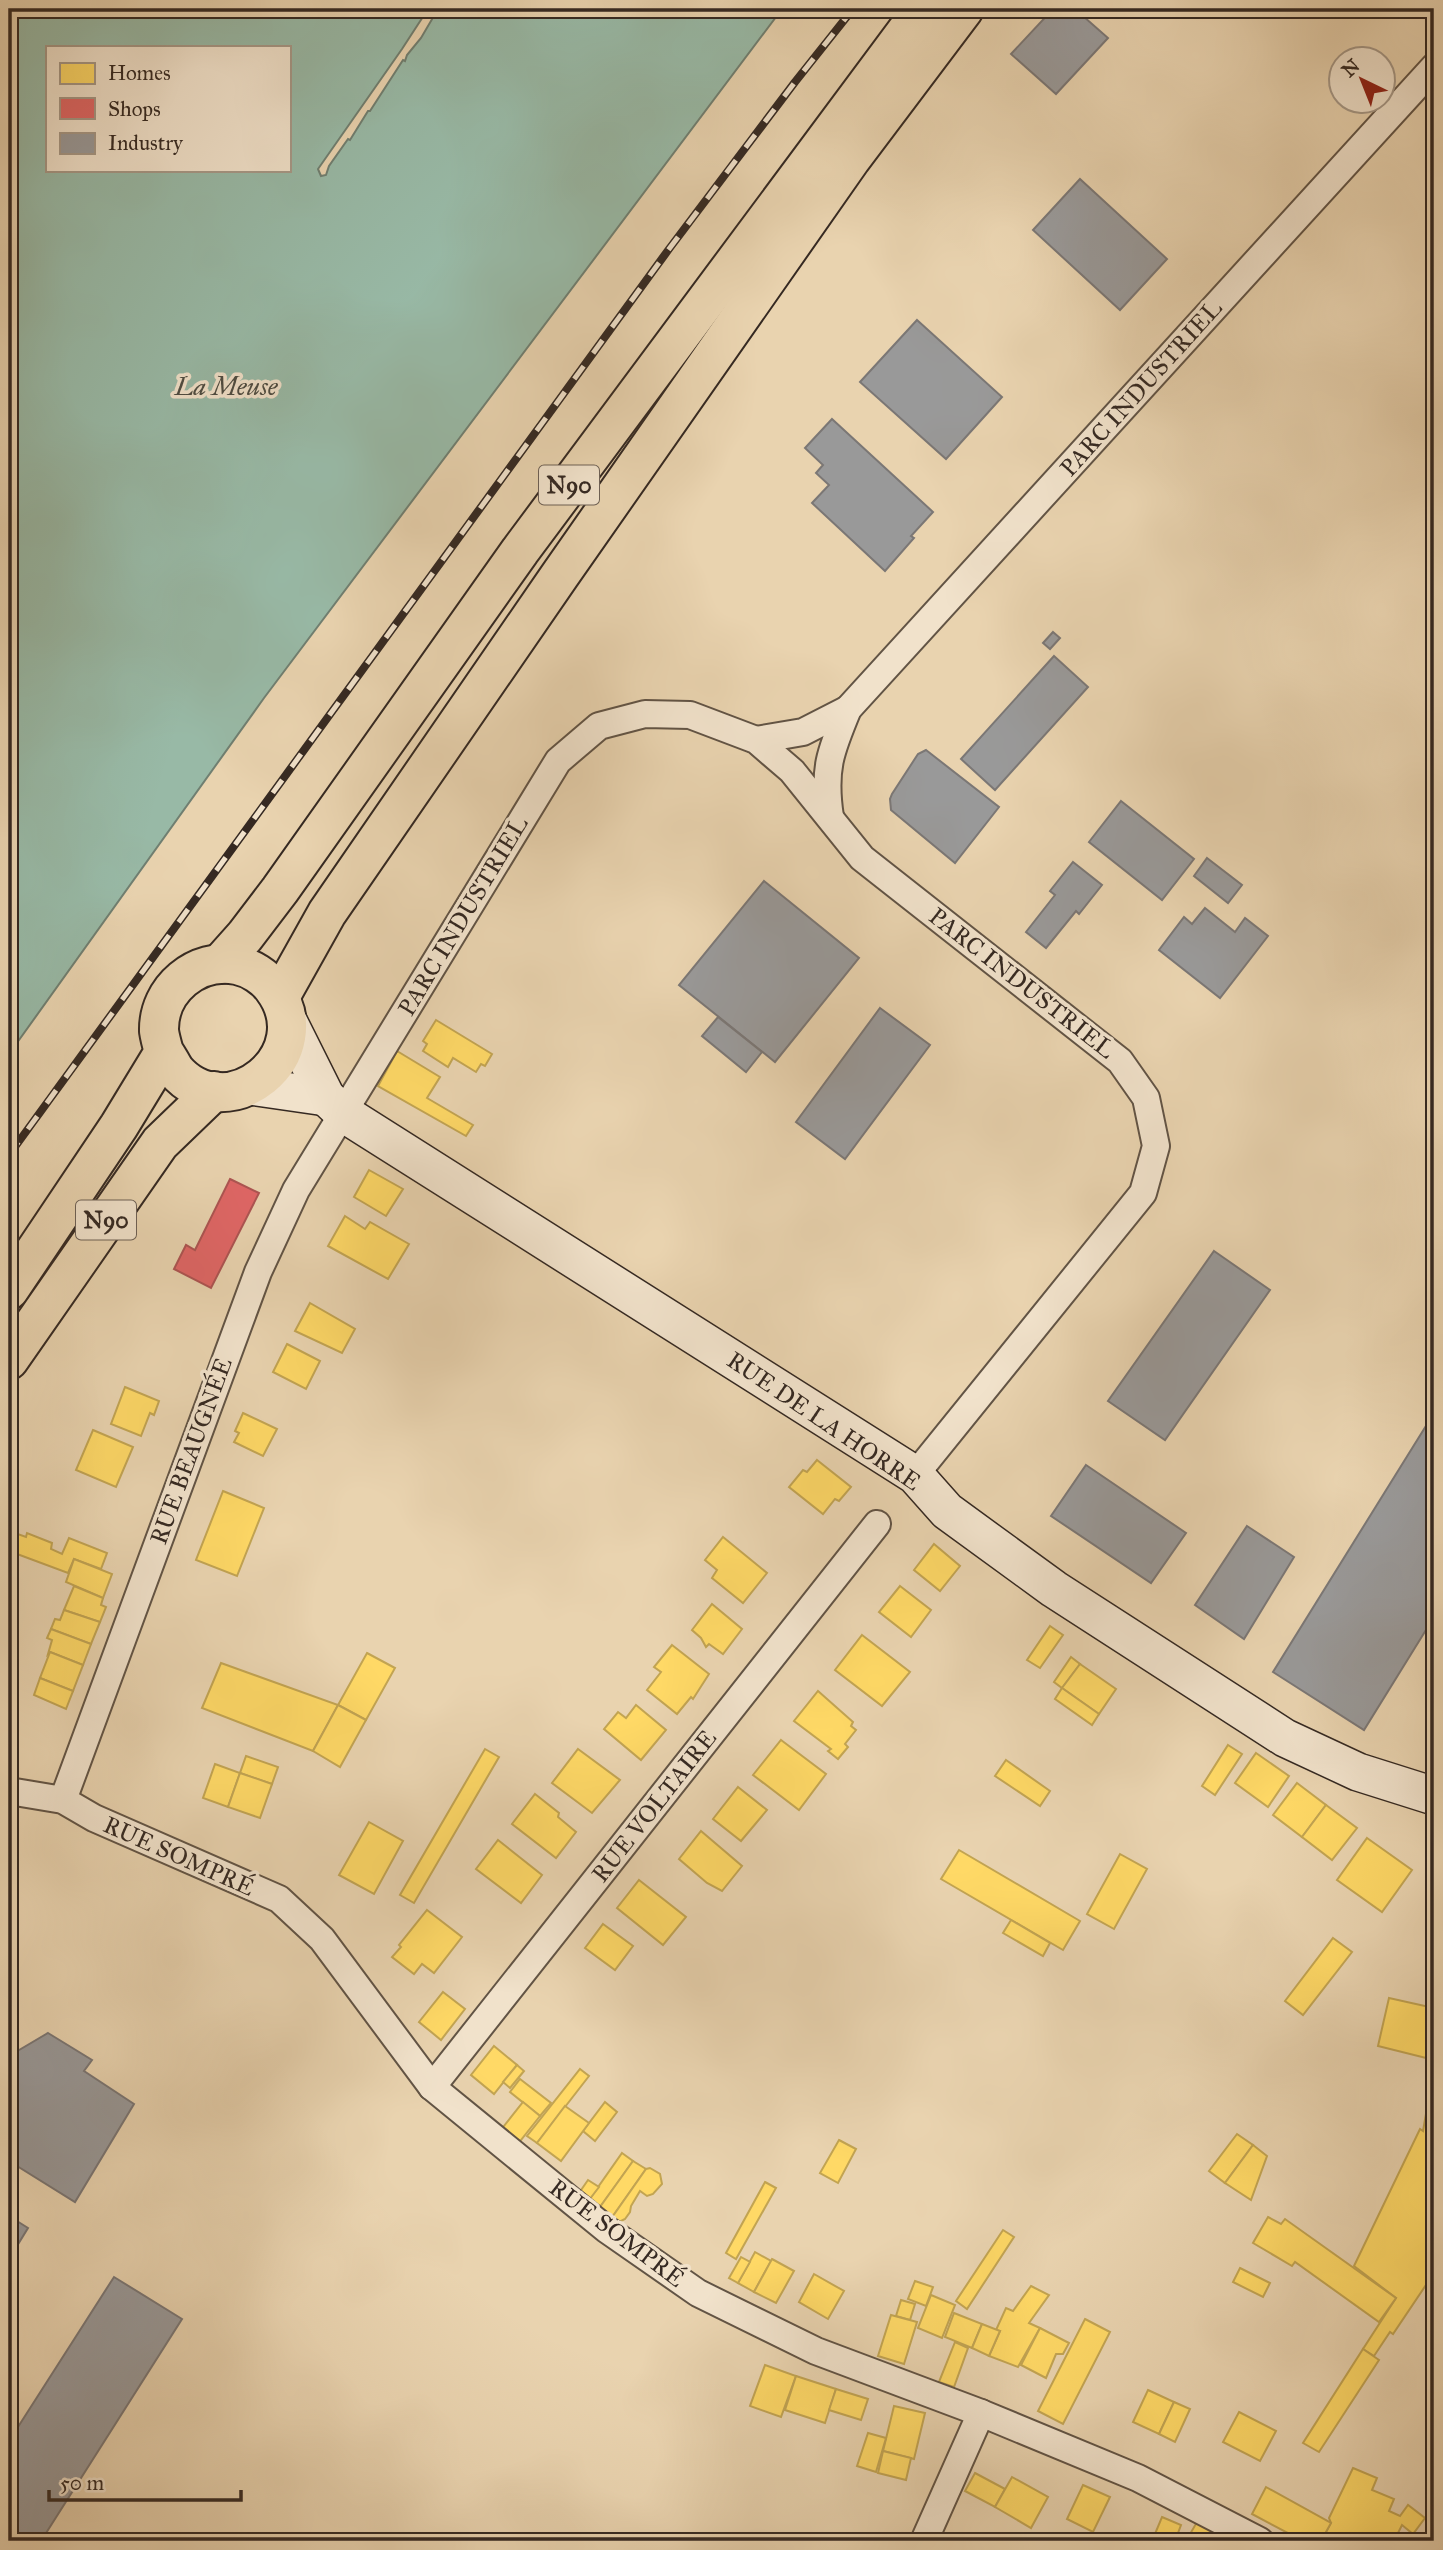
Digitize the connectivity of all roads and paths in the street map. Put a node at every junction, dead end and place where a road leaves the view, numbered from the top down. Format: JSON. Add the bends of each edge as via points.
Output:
{"nodes":[{"id":1,"x":923,"y":9,"type":"edge"},
{"id":2,"x":964,"y":9,"type":"edge"},
{"id":3,"x":1434,"y":67,"type":"edge"},
{"id":4,"x":848,"y":709,"type":"junction"},
{"id":5,"x":756,"y":740,"type":"junction"},
{"id":6,"x":831,"y":819,"type":"junction"},
{"id":7,"x":220,"y":964,"type":"junction"},
{"id":8,"x":283,"y":1008,"type":"junction"},
{"id":9,"x":164,"y":1052,"type":"junction"},
{"id":10,"x":232,"y":1088,"type":"junction"},
{"id":11,"x":335,"y":1105,"type":"junction"},
{"id":12,"x":9,"y":1290,"type":"edge"},
{"id":13,"x":9,"y":1360,"type":"edge"},
{"id":14,"x":915,"y":1475,"type":"junction"},
{"id":15,"x":877,"y":1524,"type":"dead end"},
{"id":16,"x":9,"y":1791,"type":"edge"},
{"id":17,"x":1434,"y":1796,"type":"edge"},
{"id":18,"x":63,"y":1800,"type":"junction"},
{"id":19,"x":432,"y":2087,"type":"junction"},
{"id":20,"x":982,"y":2414,"type":"junction"},
{"id":21,"x":924,"y":2541,"type":"edge"},
{"id":22,"x":1260,"y":2541,"type":"edge"}],
"edges":[{"from":1,"to":7,"type":"highway","number":"N90","via":[[520,551],[273,900]]},
{"from":2,"to":8,"type":"highway","number":"N90","via":[[851,159],[327,913]]},
{"from":3,"to":4,"type":"street","name":"PARC INDUSTRIEL"},
{"from":4,"to":5,"type":"street","name":"PARC INDUSTRIEL","via":[[803,732]]},
{"from":4,"to":6,"type":"street","name":"PARC INDUSTRIEL","via":[[830,754],[825,787]]},
{"from":5,"to":6,"type":"street","name":"PARC INDUSTRIEL","via":[[792,771]]},
{"from":5,"to":11,"type":"street","name":"PARC INDUSTRIEL","via":[[690,715],[645,715],[598,726],[558,761]]},
{"from":6,"to":14,"type":"street","name":"PARC INDUSTRIEL","via":[[862,858],[1120,1060],[1146,1098],[1156,1146],[1143,1193]]},
{"from":7,"to":8,"type":"highway","via":[[255,972],[269,982]]},
{"from":7,"to":9,"type":"highway","via":[[200,968],[169,993],[159,1032]]},
{"from":8,"to":10,"type":"highway","via":[[286,1042],[276,1063],[265,1076]]},
{"from":8,"to":11,"type":"street"},
{"from":9,"to":10,"type":"highway","via":[[193,1084]]},
{"from":9,"to":12,"type":"highway","number":"N90"},
{"from":10,"to":11,"type":"street"},
{"from":10,"to":13,"type":"highway","number":"N90","via":[[160,1143]]},
{"from":11,"to":14,"type":"street","name":"RUE DE LA HORRE"},
{"from":11,"to":18,"type":"street","name":"RUE BEAUGNÉE","via":[[258,1272]]},
{"from":14,"to":17,"type":"street","name":"RUE DE LA HORRE","via":[[947,1510],[1055,1589],[1284,1738],[1358,1772]]},
{"from":15,"to":19,"type":"street","name":"RUE VOLTAIRE"},
{"from":16,"to":18,"type":"street"},
{"from":18,"to":19,"type":"street","name":"RUE SOMPRÉ","via":[[279,1899],[322,1939]]},
{"from":19,"to":20,"type":"street","name":"RUE SOMPRÉ","via":[[606,2229],[698,2293],[816,2351]]},
{"from":20,"to":21,"type":"street"},
{"from":20,"to":22,"type":"street","name":"RUE SOMPRÉ","via":[[1138,2478]]}]}
